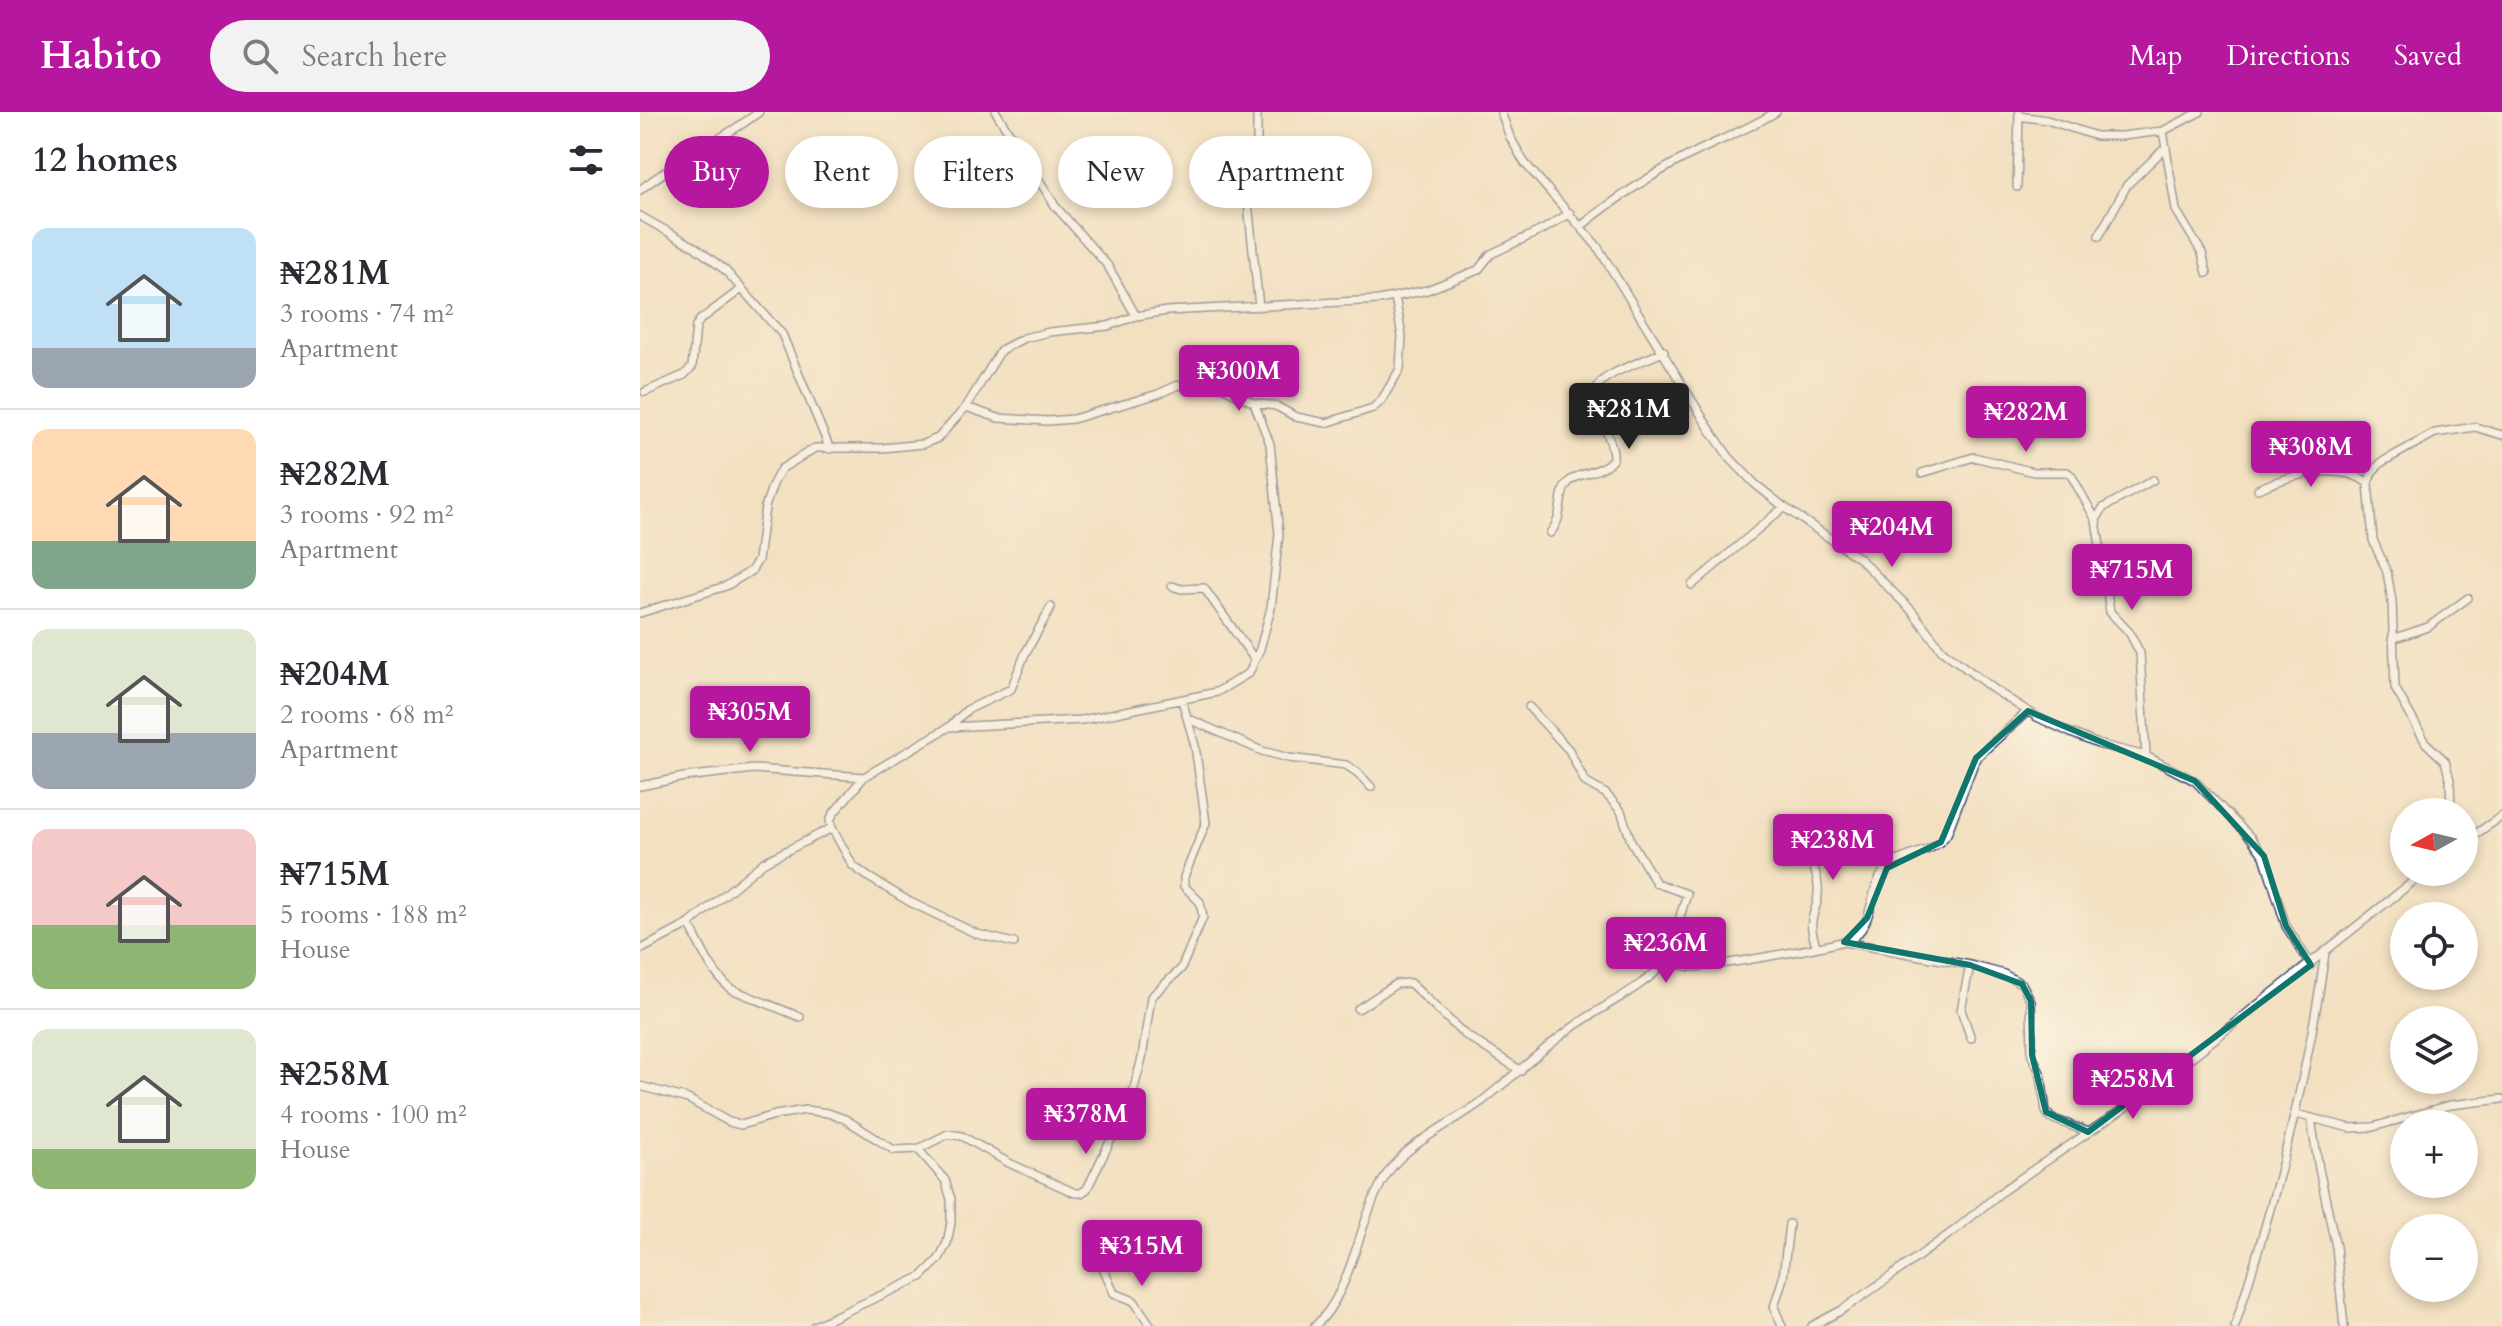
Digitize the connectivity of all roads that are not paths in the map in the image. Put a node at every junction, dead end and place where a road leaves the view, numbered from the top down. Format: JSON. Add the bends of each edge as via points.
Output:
{"nodes":[{"id":1,"x":759,"y":112,"type":"edge"},
{"id":2,"x":996,"y":112,"type":"edge"},
{"id":3,"x":1257,"y":112,"type":"edge"},
{"id":4,"x":1501,"y":112,"type":"edge"},
{"id":5,"x":1776,"y":112,"type":"edge"},
{"id":6,"x":2200,"y":112,"type":"edge"},
{"id":7,"x":2019,"y":114,"type":"edge"},
{"id":8,"x":2163,"y":131,"type":"junction"},
{"id":9,"x":1257,"y":136,"type":"edge"},
{"id":10,"x":2166,"y":147,"type":"junction"},
{"id":11,"x":2017,"y":187,"type":"dead end"},
{"id":12,"x":640,"y":190,"type":"edge"},
{"id":13,"x":1249,"y":208,"type":"edge"},
{"id":14,"x":1570,"y":213,"type":"junction"},
{"id":15,"x":640,"y":216,"type":"edge"},
{"id":16,"x":1581,"y":226,"type":"junction"},
{"id":17,"x":2099,"y":236,"type":"dead end"},
{"id":18,"x":2207,"y":273,"type":"dead end"},
{"id":19,"x":740,"y":290,"type":"junction"},
{"id":20,"x":1395,"y":297,"type":"junction"},
{"id":21,"x":1259,"y":307,"type":"junction"},
{"id":22,"x":1136,"y":316,"type":"junction"},
{"id":23,"x":1664,"y":351,"type":"junction"},
{"id":24,"x":645,"y":392,"type":"dead end"},
{"id":25,"x":1254,"y":403,"type":"junction"},
{"id":26,"x":966,"y":407,"type":"junction"},
{"id":27,"x":2502,"y":435,"type":"edge"},
{"id":28,"x":830,"y":449,"type":"junction"},
{"id":29,"x":1922,"y":473,"type":"dead end"},
{"id":30,"x":2153,"y":480,"type":"dead end"},
{"id":31,"x":2368,"y":483,"type":"junction"},
{"id":32,"x":2258,"y":489,"type":"dead end"},
{"id":33,"x":1784,"y":507,"type":"junction"},
{"id":34,"x":2096,"y":520,"type":"junction"},
{"id":35,"x":1550,"y":533,"type":"dead end"},
{"id":36,"x":1692,"y":585,"type":"dead end"},
{"id":37,"x":1172,"y":586,"type":"dead end"},
{"id":38,"x":2468,"y":598,"type":"dead end"},
{"id":39,"x":1051,"y":607,"type":"dead end"},
{"id":40,"x":640,"y":613,"type":"edge"},
{"id":41,"x":2392,"y":639,"type":"junction"},
{"id":42,"x":1255,"y":660,"type":"junction"},
{"id":43,"x":1182,"y":700,"type":"junction"},
{"id":44,"x":1529,"y":707,"type":"dead end"},
{"id":45,"x":2028,"y":711,"type":"junction"},
{"id":46,"x":1189,"y":719,"type":"junction"},
{"id":47,"x":949,"y":727,"type":"junction"},
{"id":48,"x":2146,"y":756,"type":"junction"},
{"id":49,"x":864,"y":777,"type":"junction"},
{"id":50,"x":640,"y":786,"type":"edge"},
{"id":51,"x":1371,"y":787,"type":"dead end"},
{"id":52,"x":2451,"y":798,"type":"edge"},
{"id":53,"x":2502,"y":816,"type":"edge"},
{"id":54,"x":832,"y":828,"type":"junction"},
{"id":55,"x":1796,"y":831,"type":"dead end"},
{"id":56,"x":2478,"y":832,"type":"edge"},
{"id":57,"x":2408,"y":886,"type":"edge"},
{"id":58,"x":689,"y":924,"type":"junction"},
{"id":59,"x":1844,"y":942,"type":"junction"},
{"id":60,"x":1014,"y":943,"type":"dead end"},
{"id":61,"x":1817,"y":947,"type":"junction"},
{"id":62,"x":640,"y":950,"type":"edge"},
{"id":63,"x":2325,"y":953,"type":"junction"},
{"id":64,"x":1666,"y":962,"type":"junction"},
{"id":65,"x":1970,"y":965,"type":"junction"},
{"id":66,"x":2311,"y":965,"type":"junction"},
{"id":67,"x":1358,"y":1009,"type":"dead end"},
{"id":68,"x":800,"y":1017,"type":"dead end"},
{"id":69,"x":1971,"y":1038,"type":"dead end"},
{"id":70,"x":1521,"y":1071,"type":"junction"},
{"id":71,"x":640,"y":1086,"type":"edge"},
{"id":72,"x":2502,"y":1099,"type":"edge"},
{"id":73,"x":2296,"y":1114,"type":"junction"},
{"id":74,"x":2311,"y":1119,"type":"junction"},
{"id":75,"x":2088,"y":1132,"type":"junction"},
{"id":76,"x":918,"y":1149,"type":"junction"},
{"id":77,"x":1789,"y":1224,"type":"dead end"},
{"id":78,"x":1104,"y":1270,"type":"dead end"},
{"id":79,"x":814,"y":1326,"type":"edge"},
{"id":80,"x":1151,"y":1326,"type":"edge"},
{"id":81,"x":1315,"y":1326,"type":"edge"},
{"id":82,"x":1782,"y":1326,"type":"edge"},
{"id":83,"x":1812,"y":1326,"type":"edge"},
{"id":84,"x":2235,"y":1326,"type":"edge"},
{"id":85,"x":2344,"y":1326,"type":"edge"}],
"edges":[{"from":1,"to":12,"type":"street"},
{"from":2,"to":22,"type":"street","via":[[1056,207],[1108,266]]},
{"from":3,"to":9,"type":"street"},
{"from":4,"to":14,"type":"street","via":[[1524,162]]},
{"from":5,"to":16,"type":"street","via":[[1654,175]]},
{"from":6,"to":8,"type":"street"},
{"from":7,"to":8,"type":"street","via":[[2096,136]]},
{"from":7,"to":11,"type":"street"},
{"from":8,"to":10,"type":"street"},
{"from":10,"to":17,"type":"street","via":[[2127,185]]},
{"from":10,"to":18,"type":"street","via":[[2176,210],[2202,253]]},
{"from":13,"to":21,"type":"street"},
{"from":14,"to":16,"type":"street"},
{"from":14,"to":20,"type":"street","via":[[1491,254],[1478,270]]},
{"from":15,"to":19,"type":"street","via":[[695,247],[725,270]]},
{"from":16,"to":23,"type":"street"},
{"from":19,"to":24,"type":"street","via":[[696,326],[692,367]]},
{"from":19,"to":28,"type":"street","via":[[782,334]]},
{"from":20,"to":21,"type":"street"},
{"from":20,"to":25,"type":"street","via":[[1402,336],[1400,369],[1373,408],[1326,423]]},
{"from":21,"to":22,"type":"street"},
{"from":22,"to":26,"type":"street","via":[[1009,344]]},
{"from":23,"to":33,"type":"street","via":[[1729,457]]},
{"from":23,"to":35,"type":"street","via":[[1599,384],[1598,409],[1613,459],[1566,485],[1560,517]]},
{"from":25,"to":26,"type":"street","via":[[1204,380],[1073,419],[998,418]]},
{"from":25,"to":42,"type":"street","via":[[1270,444],[1279,534],[1271,608]]},
{"from":26,"to":28,"type":"street","via":[[938,438],[923,444]]},
{"from":27,"to":31,"type":"street","via":[[2475,427],[2435,433],[2382,462]]},
{"from":28,"to":40,"type":"street","via":[[815,448],[781,469],[765,507],[758,560],[751,571],[726,586]]},
{"from":29,"to":34,"type":"street","via":[[1974,457],[2034,472],[2067,472]]},
{"from":30,"to":34,"type":"street","via":[[2103,508]]},
{"from":31,"to":32,"type":"street","via":[[2343,473],[2321,473],[2295,475]]},
{"from":31,"to":41,"type":"street","via":[[2373,540],[2392,601]]},
{"from":33,"to":36,"type":"street"},
{"from":33,"to":45,"type":"street","via":[[1860,559],[1942,650]]},
{"from":34,"to":48,"type":"street","via":[[2110,612],[2140,653]]},
{"from":37,"to":42,"type":"street","via":[[1204,588]]},
{"from":38,"to":41,"type":"street","via":[[2428,627]]},
{"from":39,"to":47,"type":"street","via":[[1011,689],[967,710]]},
{"from":41,"to":52,"type":"street","via":[[2397,694],[2426,743],[2445,761]]},
{"from":42,"to":43,"type":"street","via":[[1249,673],[1232,685]]},
{"from":43,"to":46,"type":"street"},
{"from":43,"to":47,"type":"street","via":[[1082,720]]},
{"from":44,"to":64,"type":"street","via":[[1563,742],[1585,782],[1621,811],[1631,841],[1656,883],[1687,894]]},
{"from":45,"to":48,"type":"street","via":[[2098,744]]},
{"from":45,"to":59,"type":"street","via":[[1976,758],[1941,842],[1887,868],[1867,918]]},
{"from":46,"to":51,"type":"street","via":[[1262,751],[1346,765]]},
{"from":46,"to":76,"type":"street","via":[[1206,823],[1184,886],[1200,902],[1203,917],[1181,969],[1152,994],[1132,1096],[1087,1189],[1075,1193],[962,1136],[948,1134]]},
{"from":47,"to":49,"type":"street"},
{"from":48,"to":66,"type":"street","via":[[2195,781],[2251,838],[2269,867],[2286,926]]},
{"from":49,"to":50,"type":"street","via":[[754,769]]},
{"from":49,"to":54,"type":"street","via":[[833,814]]},
{"from":53,"to":56,"type":"street"},
{"from":54,"to":58,"type":"street","via":[[752,870]]},
{"from":54,"to":60,"type":"street","via":[[853,866],[870,878],[977,934]]},
{"from":55,"to":61,"type":"street","via":[[1818,884],[1810,924]]},
{"from":57,"to":63,"type":"street"},
{"from":58,"to":62,"type":"street"},
{"from":58,"to":68,"type":"street","via":[[707,960],[731,989]]},
{"from":59,"to":61,"type":"street"},
{"from":59,"to":65,"type":"street"},
{"from":61,"to":64,"type":"street","via":[[1695,967]]},
{"from":63,"to":66,"type":"street"},
{"from":63,"to":73,"type":"street"},
{"from":64,"to":70,"type":"street"},
{"from":65,"to":69,"type":"street","via":[[1961,1010]]},
{"from":65,"to":75,"type":"street","via":[[2004,974],[2029,993],[2032,1055],[2046,1112]]},
{"from":66,"to":75,"type":"street"},
{"from":67,"to":70,"type":"street","via":[[1396,984],[1410,983],[1464,1034]]},
{"from":70,"to":81,"type":"street","via":[[1398,1160],[1374,1198],[1333,1303]]},
{"from":71,"to":76,"type":"street","via":[[688,1099],[741,1125],[806,1110],[845,1119],[894,1150]]},
{"from":72,"to":74,"type":"street","via":[[2450,1105],[2373,1127]]},
{"from":73,"to":74,"type":"street"},
{"from":73,"to":84,"type":"street"},
{"from":74,"to":85,"type":"street","via":[[2336,1247]]},
{"from":75,"to":83,"type":"street","via":[[1918,1258]]},
{"from":76,"to":79,"type":"street","via":[[945,1180],[951,1199],[947,1243],[939,1259],[921,1277]]},
{"from":77,"to":82,"type":"street","via":[[1774,1307]]},
{"from":78,"to":80,"type":"street","via":[[1114,1293],[1134,1301]]}]}
